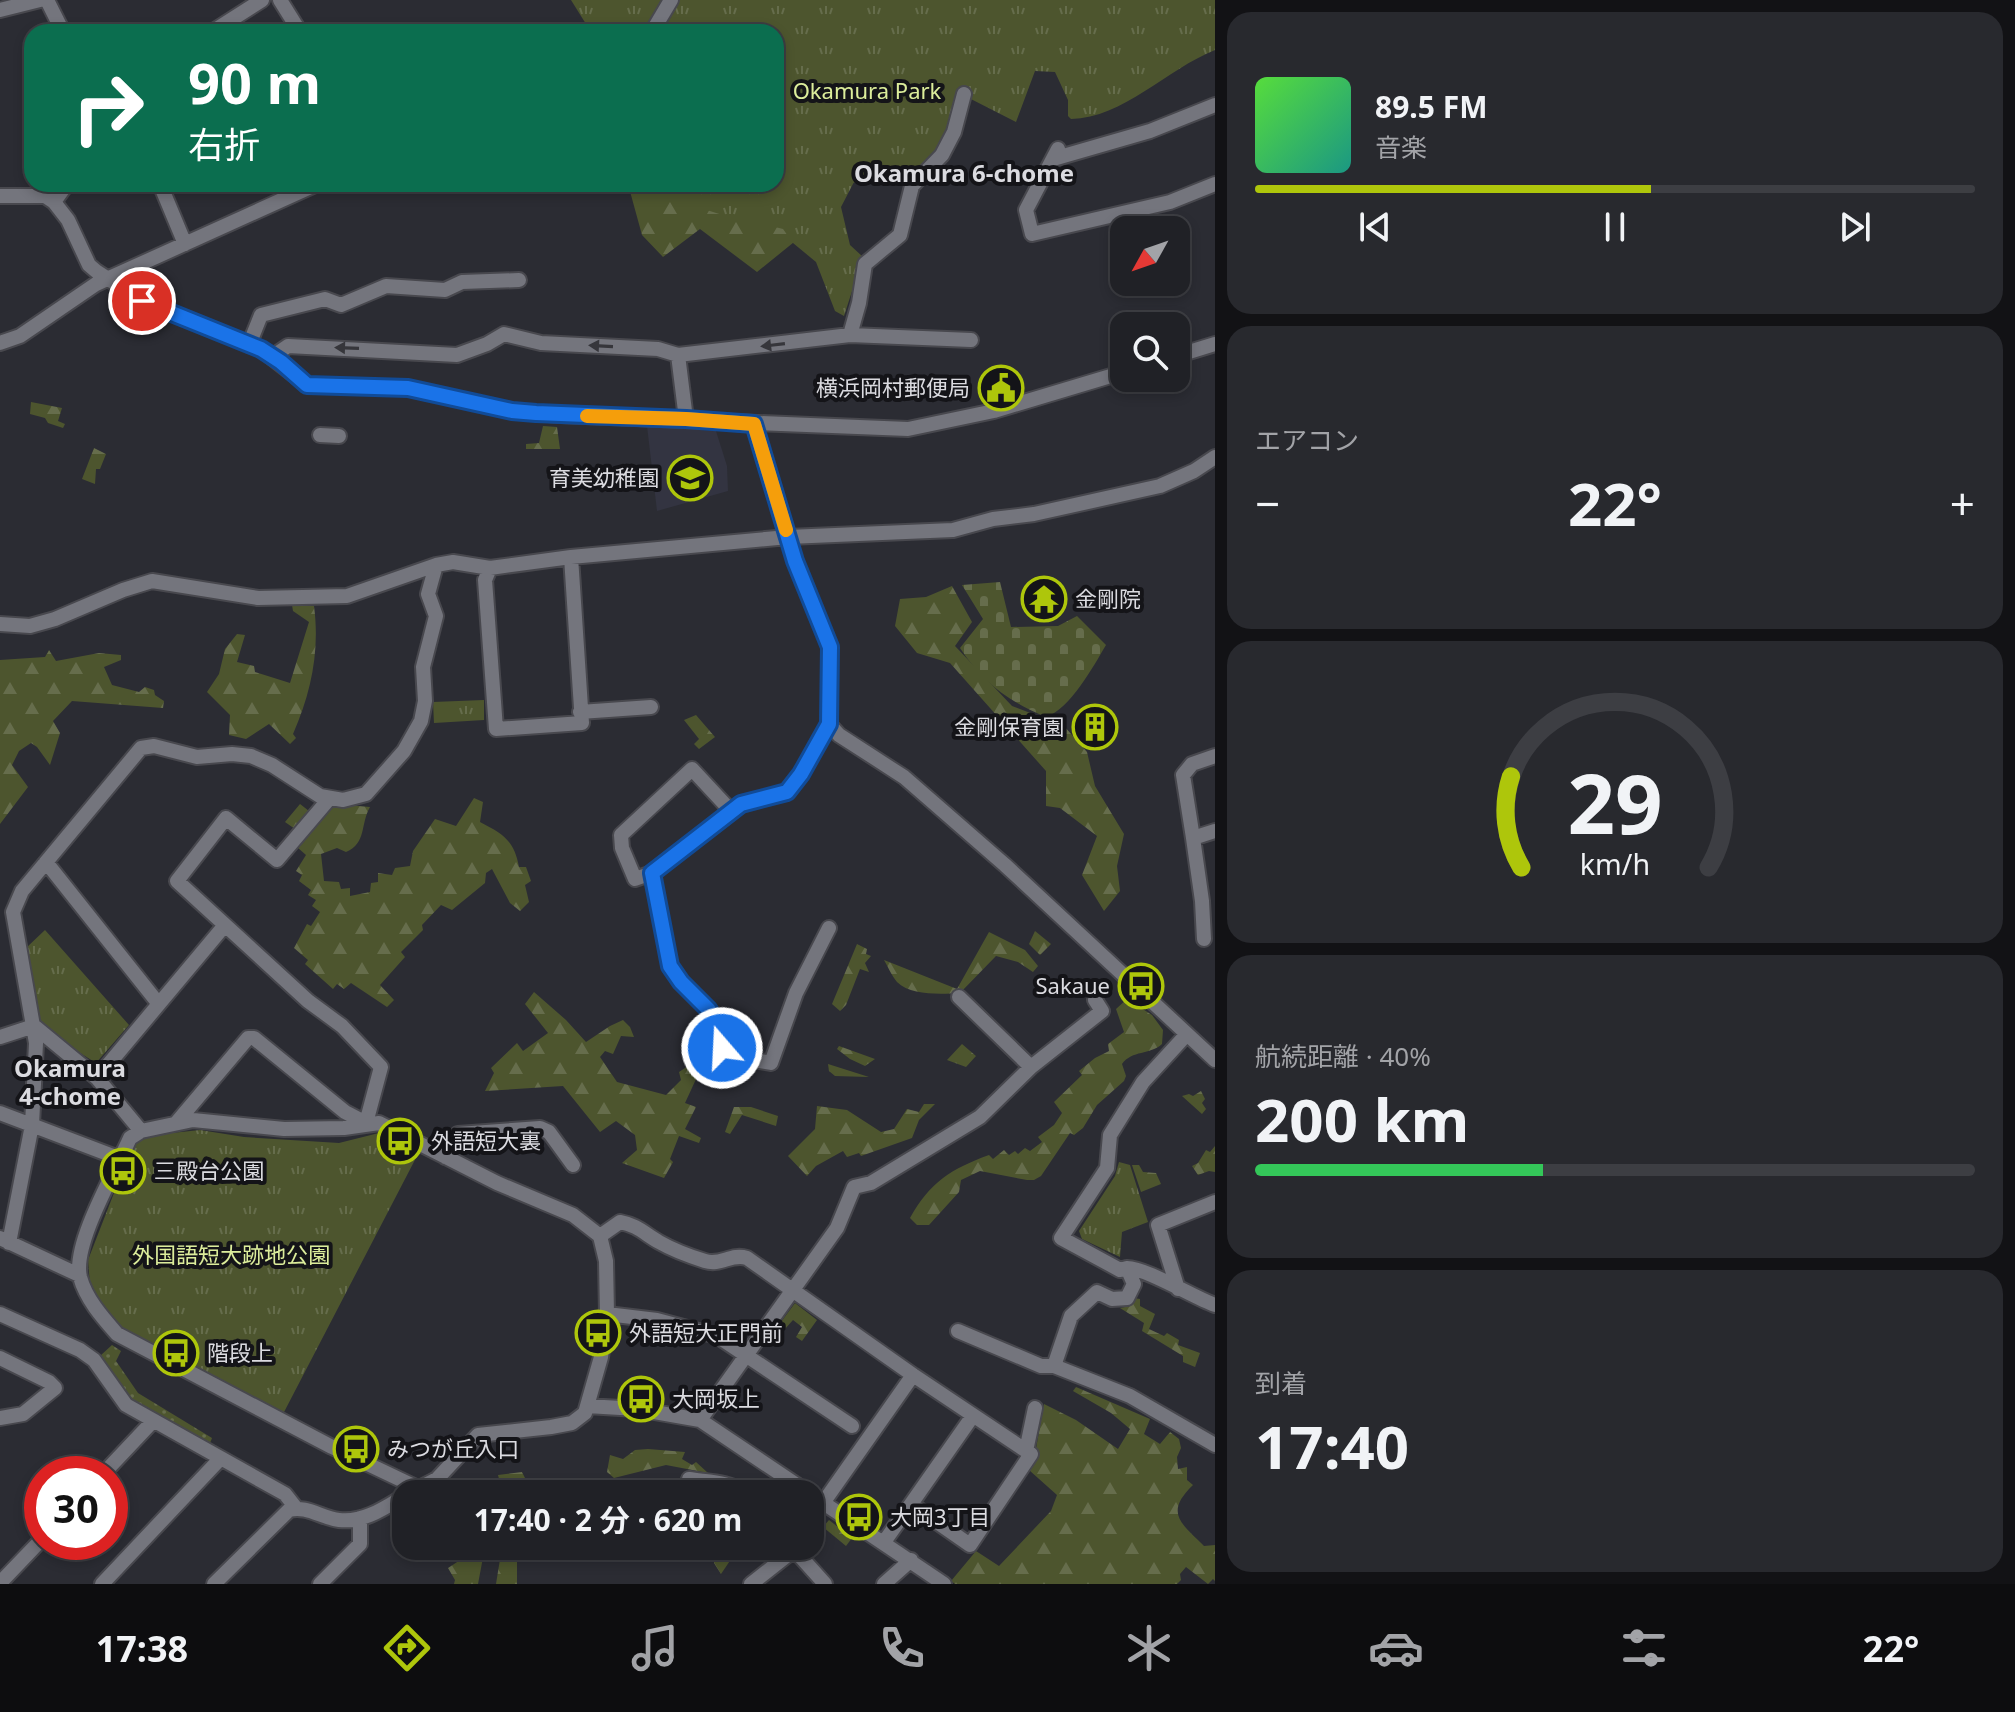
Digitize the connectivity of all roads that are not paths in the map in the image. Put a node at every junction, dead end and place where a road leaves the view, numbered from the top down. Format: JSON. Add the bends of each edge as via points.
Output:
{"nodes":[{"id":1,"x":40,"y":0,"type":"edge"},
{"id":2,"x":47,"y":0,"type":"edge"},
{"id":3,"x":262,"y":0,"type":"edge"},
{"id":4,"x":280,"y":0,"type":"edge"},
{"id":5,"x":671,"y":0,"type":"edge"},
{"id":6,"x":0,"y":10,"type":"edge"},
{"id":7,"x":59,"y":24,"type":"edge"},
{"id":8,"x":224,"y":24,"type":"edge"},
{"id":9,"x":295,"y":24,"type":"edge"},
{"id":10,"x":657,"y":24,"type":"edge"},
{"id":11,"x":964,"y":94,"type":"dead end"},
{"id":12,"x":1215,"y":105,"type":"edge"},
{"id":13,"x":1215,"y":184,"type":"edge"},
{"id":14,"x":61,"y":192,"type":"edge"},
{"id":15,"x":163,"y":192,"type":"edge"},
{"id":16,"x":299,"y":192,"type":"edge"},
{"id":17,"x":0,"y":196,"type":"edge"},
{"id":18,"x":54,"y":202,"type":"junction"},
{"id":19,"x":185,"y":244,"type":"junction"},
{"id":20,"x":107,"y":279,"type":"junction"},
{"id":21,"x":519,"y":280,"type":"dead end"},
{"id":22,"x":850,"y":335,"type":"junction"},
{"id":23,"x":971,"y":340,"type":"dead end"},
{"id":24,"x":0,"y":343,"type":"edge"},
{"id":25,"x":1215,"y":344,"type":"edge"},
{"id":26,"x":249,"y":345,"type":"junction"},
{"id":27,"x":1190,"y":352,"type":"edge"},
{"id":28,"x":678,"y":355,"type":"junction"},
{"id":29,"x":272,"y":357,"type":"junction"},
{"id":30,"x":1110,"y":376,"type":"edge"},
{"id":31,"x":686,"y":419,"type":"junction"},
{"id":32,"x":754,"y":424,"type":"junction"},
{"id":33,"x":320,"y":435,"type":"dead end"},
{"id":34,"x":339,"y":436,"type":"dead end"},
{"id":35,"x":1215,"y":457,"type":"edge"},
{"id":36,"x":788,"y":537,"type":"junction"},
{"id":37,"x":571,"y":557,"type":"junction"},
{"id":38,"x":436,"y":565,"type":"junction"},
{"id":39,"x":490,"y":568,"type":"junction"},
{"id":40,"x":0,"y":624,"type":"edge"},
{"id":41,"x":651,"y":707,"type":"dead end"},
{"id":42,"x":580,"y":712,"type":"junction"},
{"id":43,"x":829,"y":724,"type":"junction"},
{"id":44,"x":1215,"y":756,"type":"edge"},
{"id":45,"x":329,"y":799,"type":"junction"},
{"id":46,"x":731,"y":811,"type":"junction"},
{"id":47,"x":1215,"y":831,"type":"edge"},
{"id":48,"x":1193,"y":838,"type":"junction"},
{"id":49,"x":46,"y":862,"type":"junction"},
{"id":50,"x":652,"y":873,"type":"junction"},
{"id":51,"x":1209,"y":899,"type":"edge"},
{"id":52,"x":225,"y":925,"type":"junction"},
{"id":53,"x":829,"y":928,"type":"dead end"},
{"id":54,"x":1204,"y":939,"type":"dead end"},
{"id":55,"x":959,"y":997,"type":"dead end"},
{"id":56,"x":1095,"y":1000,"type":"dead end"},
{"id":57,"x":158,"y":1003,"type":"junction"},
{"id":58,"x":34,"y":1026,"type":"junction"},
{"id":59,"x":1187,"y":1034,"type":"junction"},
{"id":60,"x":0,"y":1037,"type":"edge"},
{"id":61,"x":1215,"y":1060,"type":"edge"},
{"id":62,"x":1031,"y":1067,"type":"junction"},
{"id":63,"x":97,"y":1078,"type":"junction"},
{"id":64,"x":0,"y":1113,"type":"edge"},
{"id":65,"x":177,"y":1122,"type":"junction"},
{"id":66,"x":366,"y":1123,"type":"junction"},
{"id":67,"x":32,"y":1125,"type":"junction"},
{"id":68,"x":141,"y":1131,"type":"junction"},
{"id":69,"x":445,"y":1157,"type":"junction"},
{"id":70,"x":121,"y":1159,"type":"junction"},
{"id":71,"x":573,"y":1165,"type":"dead end"},
{"id":72,"x":1215,"y":1202,"type":"edge"},
{"id":73,"x":600,"y":1236,"type":"junction"},
{"id":74,"x":5,"y":1240,"type":"edge"},
{"id":75,"x":1127,"y":1268,"type":"junction"},
{"id":76,"x":79,"y":1275,"type":"junction"},
{"id":77,"x":1178,"y":1289,"type":"junction"},
{"id":78,"x":792,"y":1291,"type":"junction"},
{"id":79,"x":1215,"y":1305,"type":"edge"},
{"id":80,"x":0,"y":1314,"type":"edge"},
{"id":81,"x":607,"y":1314,"type":"junction"},
{"id":82,"x":958,"y":1331,"type":"dead end"},
{"id":83,"x":746,"y":1355,"type":"junction"},
{"id":84,"x":0,"y":1358,"type":"edge"},
{"id":85,"x":1054,"y":1366,"type":"junction"},
{"id":86,"x":913,"y":1375,"type":"junction"},
{"id":87,"x":587,"y":1406,"type":"junction"},
{"id":88,"x":1035,"y":1408,"type":"dead end"},
{"id":89,"x":972,"y":1417,"type":"junction"},
{"id":90,"x":0,"y":1418,"type":"edge"},
{"id":91,"x":700,"y":1420,"type":"junction"},
{"id":92,"x":153,"y":1421,"type":"junction"},
{"id":93,"x":852,"y":1426,"type":"dead end"},
{"id":94,"x":1215,"y":1445,"type":"edge"},
{"id":95,"x":1026,"y":1451,"type":"junction"},
{"id":96,"x":120,"y":1456,"type":"edge"},
{"id":97,"x":220,"y":1459,"type":"junction"},
{"id":98,"x":689,"y":1479,"type":"dead end"},
{"id":99,"x":435,"y":1480,"type":"edge"},
{"id":100,"x":697,"y":1480,"type":"edge"},
{"id":101,"x":789,"y":1480,"type":"edge"},
{"id":102,"x":392,"y":1482,"type":"edge"},
{"id":103,"x":824,"y":1502,"type":"edge"},
{"id":104,"x":392,"y":1504,"type":"edge"},
{"id":105,"x":824,"y":1504,"type":"edge"},
{"id":106,"x":911,"y":1504,"type":"junction"},
{"id":107,"x":296,"y":1508,"type":"junction"},
{"id":108,"x":360,"y":1518,"type":"junction"},
{"id":109,"x":884,"y":1542,"type":"junction"},
{"id":110,"x":24,"y":1558,"type":"edge"},
{"id":111,"x":778,"y":1560,"type":"edge"},
{"id":112,"x":803,"y":1560,"type":"edge"},
{"id":113,"x":911,"y":1560,"type":"junction"},
{"id":114,"x":0,"y":1583,"type":"edge"},
{"id":115,"x":102,"y":1584,"type":"edge"},
{"id":116,"x":214,"y":1584,"type":"edge"},
{"id":117,"x":320,"y":1584,"type":"edge"},
{"id":118,"x":751,"y":1584,"type":"edge"},
{"id":119,"x":825,"y":1584,"type":"edge"},
{"id":120,"x":884,"y":1584,"type":"edge"},
{"id":121,"x":944,"y":1584,"type":"edge"}],
"edges":[{"from":1,"to":6,"type":"street"},
{"from":2,"to":7,"type":"street"},
{"from":3,"to":8,"type":"street"},
{"from":4,"to":9,"type":"street"},
{"from":5,"to":10,"type":"street"},
{"from":11,"to":22,"type":"street","via":[[942,155],[912,186],[900,235],[865,264]]},
{"from":12,"to":13,"type":"street","via":[[1150,131],[1056,154],[1026,210],[1032,234],[1170,202]]},
{"from":14,"to":18,"type":"street"},
{"from":15,"to":19,"type":"street"},
{"from":16,"to":19,"type":"street"},
{"from":17,"to":18,"type":"street","via":[[45,196]]},
{"from":18,"to":20,"type":"street","via":[[89,265]]},
{"from":19,"to":20,"type":"street"},
{"from":20,"to":24,"type":"street","via":[[20,336]]},
{"from":20,"to":26,"type":"street","via":[[142,301]]},
{"from":21,"to":26,"type":"street","via":[[462,282],[445,290],[386,286],[341,305],[325,299],[261,315]]},
{"from":22,"to":23,"type":"street"},
{"from":22,"to":28,"type":"street","one_way":true},
{"from":25,"to":27,"type":"street"},
{"from":26,"to":29,"type":"street"},
{"from":28,"to":29,"type":"street","one_way":true,"via":[[658,349],[541,343],[504,334],[457,355],[288,346]]},
{"from":28,"to":31,"type":"street"},
{"from":29,"to":31,"type":"street","via":[[307,385],[408,388],[512,411]]},
{"from":30,"to":32,"type":"street","via":[[994,411],[908,429]]},
{"from":31,"to":32,"type":"street"},
{"from":32,"to":36,"type":"street"},
{"from":33,"to":34,"type":"street"},
{"from":35,"to":36,"type":"street","via":[[1160,486],[953,530]]},
{"from":36,"to":37,"type":"street"},
{"from":36,"to":43,"type":"street","via":[[830,647]]},
{"from":37,"to":39,"type":"street"},
{"from":37,"to":42,"type":"street"},
{"from":38,"to":39,"type":"street"},
{"from":38,"to":40,"type":"street","via":[[347,596],[258,598],[152,581],[55,619],[30,626]]},
{"from":38,"to":45,"type":"street","via":[[428,594],[436,616],[423,667],[421,721],[404,751],[366,794]]},
{"from":39,"to":42,"type":"street","via":[[485,580],[496,729],[582,723]]},
{"from":41,"to":42,"type":"street"},
{"from":43,"to":46,"type":"street","via":[[787,792]]},
{"from":43,"to":59,"type":"street","via":[[904,777]]},
{"from":44,"to":48,"type":"street","via":[[1192,764],[1183,775]]},
{"from":45,"to":49,"type":"street","via":[[251,756],[197,757],[162,747],[141,748]]},
{"from":45,"to":52,"type":"street","via":[[277,860],[226,818],[214,832],[177,881]]},
{"from":46,"to":50,"type":"street"},
{"from":46,"to":50,"type":"street","via":[[692,769],[621,835],[635,879]]},
{"from":47,"to":48,"type":"street"},
{"from":48,"to":51,"type":"street"},
{"from":49,"to":57,"type":"street"},
{"from":49,"to":58,"type":"street","via":[[22,891],[13,912]]},
{"from":50,"to":53,"type":"street","via":[[670,966],[709,1010],[711,1033],[729,1054],[771,1063],[796,993]]},
{"from":51,"to":54,"type":"street"},
{"from":52,"to":57,"type":"street"},
{"from":52,"to":66,"type":"street","via":[[342,1026],[381,1067]]},
{"from":55,"to":62,"type":"street"},
{"from":56,"to":62,"type":"street","via":[[1102,1011]]},
{"from":57,"to":63,"type":"street"},
{"from":58,"to":60,"type":"street"},
{"from":58,"to":63,"type":"street"},
{"from":58,"to":67,"type":"street"},
{"from":59,"to":61,"type":"street"},
{"from":59,"to":75,"type":"street","via":[[1143,1082],[1110,1135],[1107,1168],[1061,1238],[1120,1270]]},
{"from":62,"to":78,"type":"street","via":[[980,1117],[871,1183],[854,1187],[837,1228]]},
{"from":63,"to":68,"type":"street"},
{"from":64,"to":67,"type":"street"},
{"from":65,"to":66,"type":"street","via":[[284,1129]]},
{"from":65,"to":66,"type":"street","via":[[248,1038],[254,1038]]},
{"from":65,"to":68,"type":"street"},
{"from":66,"to":69,"type":"street","via":[[379,1123]]},
{"from":67,"to":70,"type":"street"},
{"from":67,"to":74,"type":"street"},
{"from":68,"to":70,"type":"street","via":[[130,1138]]},
{"from":69,"to":71,"type":"street","via":[[458,1134],[540,1128],[549,1132]]},
{"from":69,"to":73,"type":"street","via":[[573,1215]]},
{"from":70,"to":76,"type":"street","via":[[80,1253]]},
{"from":72,"to":77,"type":"street","via":[[1158,1225]]},
{"from":73,"to":78,"type":"street","via":[[620,1222],[631,1224],[701,1260],[715,1264],[737,1255],[747,1258]]},
{"from":73,"to":81,"type":"street"},
{"from":74,"to":76,"type":"street"},
{"from":75,"to":77,"type":"street"},
{"from":75,"to":85,"type":"street","via":[[1134,1284],[1127,1298],[1097,1292],[1071,1316]]},
{"from":76,"to":102,"type":"street","via":[[97,1312],[117,1334]]},
{"from":77,"to":79,"type":"street"},
{"from":78,"to":83,"type":"street"},
{"from":78,"to":86,"type":"street"},
{"from":80,"to":92,"type":"street","via":[[91,1357],[126,1405]]},
{"from":81,"to":83,"type":"street","via":[[717,1336]]},
{"from":81,"to":87,"type":"street"},
{"from":82,"to":85,"type":"street","via":[[1041,1366]]},
{"from":83,"to":91,"type":"street"},
{"from":83,"to":93,"type":"street"},
{"from":84,"to":90,"type":"street","via":[[55,1388],[23,1414]]},
{"from":85,"to":94,"type":"street","via":[[1130,1396]]},
{"from":86,"to":89,"type":"street"},
{"from":86,"to":103,"type":"street"},
{"from":87,"to":91,"type":"street"},
{"from":87,"to":99,"type":"street","via":[[572,1423],[478,1435]]},
{"from":88,"to":95,"type":"street"},
{"from":89,"to":95,"type":"street"},
{"from":89,"to":106,"type":"street"},
{"from":91,"to":101,"type":"street"},
{"from":92,"to":96,"type":"street"},
{"from":92,"to":97,"type":"street"},
{"from":95,"to":106,"type":"street","via":[[1031,1454],[970,1545]]},
{"from":97,"to":107,"type":"street","via":[[285,1494]]},
{"from":97,"to":115,"type":"street"},
{"from":98,"to":100,"type":"street"},
{"from":104,"to":108,"type":"street"},
{"from":105,"to":109,"type":"street"},
{"from":106,"to":109,"type":"street"},
{"from":107,"to":108,"type":"street","via":[[340,1520]]},
{"from":107,"to":116,"type":"street","via":[[279,1517]]},
{"from":108,"to":117,"type":"street","via":[[360,1544]]},
{"from":109,"to":113,"type":"street"},
{"from":110,"to":114,"type":"street"},
{"from":111,"to":118,"type":"street"},
{"from":112,"to":119,"type":"street"},
{"from":113,"to":120,"type":"street"},
{"from":113,"to":121,"type":"street"}]}
